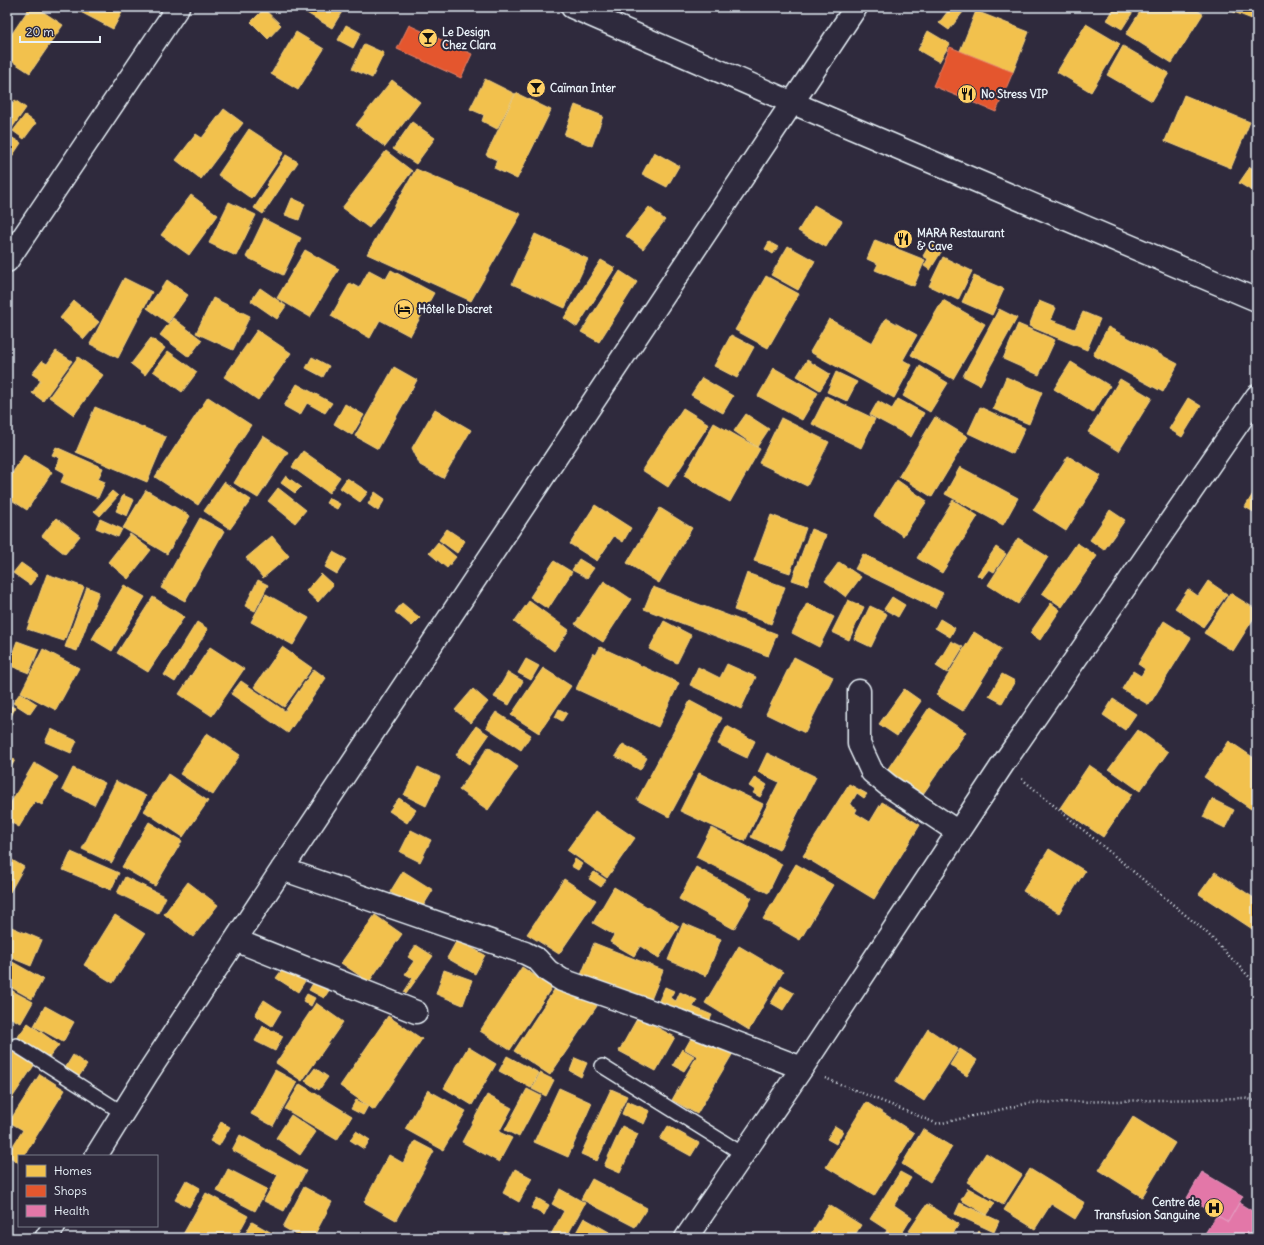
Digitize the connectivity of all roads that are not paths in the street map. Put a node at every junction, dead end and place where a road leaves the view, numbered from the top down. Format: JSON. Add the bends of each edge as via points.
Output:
{"nodes":[{"id":1,"x":178,"y":7,"type":"edge"},
{"id":2,"x":572,"y":7,"type":"edge"},
{"id":3,"x":856,"y":7,"type":"edge"},
{"id":4,"x":793,"y":103,"type":"junction"},
{"id":5,"x":7,"y":261,"type":"edge"},
{"id":6,"x":1257,"y":300,"type":"edge"},
{"id":7,"x":1257,"y":396,"type":"edge"},
{"id":8,"x":859,"y":691,"type":"dead end"},
{"id":9,"x":958,"y":832,"type":"junction"},
{"id":10,"x":282,"y":869,"type":"junction"},
{"id":11,"x":235,"y":940,"type":"junction"},
{"id":12,"x":416,"y":1012,"type":"dead end"},
{"id":13,"x":16,"y":1045,"type":"dead end"},
{"id":14,"x":602,"y":1066,"type":"dead end"},
{"id":15,"x":802,"y":1068,"type":"junction"},
{"id":16,"x":123,"y":1113,"type":"junction"},
{"id":17,"x":744,"y":1154,"type":"junction"},
{"id":18,"x":97,"y":1155,"type":"edge"},
{"id":19,"x":53,"y":1227,"type":"edge"},
{"id":20,"x":46,"y":1238,"type":"edge"},
{"id":21,"x":686,"y":1238,"type":"edge"}],
"edges":[{"from":1,"to":5,"type":"street"},
{"from":2,"to":4,"type":"street"},
{"from":3,"to":4,"type":"street"},
{"from":4,"to":6,"type":"street"},
{"from":4,"to":10,"type":"street"},
{"from":7,"to":9,"type":"street"},
{"from":8,"to":9,"type":"street","via":[[859,744],[872,772]]},
{"from":9,"to":15,"type":"street"},
{"from":10,"to":11,"type":"street"},
{"from":10,"to":15,"type":"street","via":[[525,953],[537,959],[548,971],[562,980]]},
{"from":11,"to":12,"type":"street"},
{"from":11,"to":16,"type":"street"},
{"from":13,"to":16,"type":"lane"},
{"from":14,"to":17,"type":"lane"},
{"from":15,"to":17,"type":"street"},
{"from":16,"to":18,"type":"street"},
{"from":17,"to":21,"type":"street"},
{"from":19,"to":20,"type":"street"}]}
